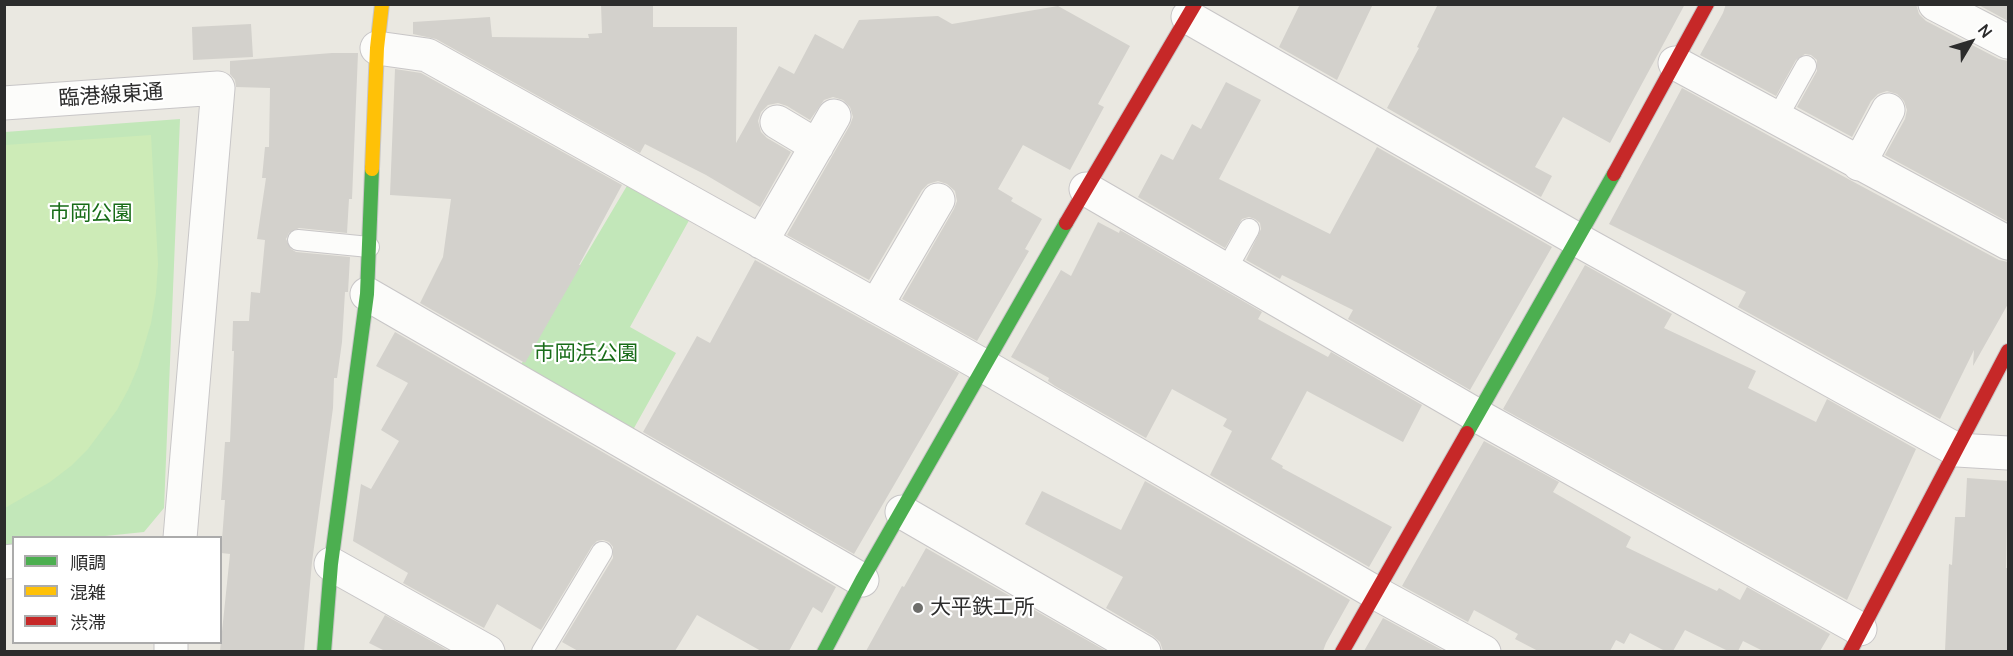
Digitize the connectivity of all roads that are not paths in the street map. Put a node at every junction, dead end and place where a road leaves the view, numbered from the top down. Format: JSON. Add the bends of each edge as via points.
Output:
{"nodes":[{"id":1,"x":382,"y":4,"type":"edge"},
{"id":2,"x":1707,"y":4,"type":"edge"},
{"id":3,"x":1935,"y":4,"type":"edge"},
{"id":4,"x":1192,"y":11,"type":"edge"},
{"id":5,"x":2008,"y":42,"type":"edge"},
{"id":6,"x":377,"y":48,"type":"junction"},
{"id":7,"x":1675,"y":63,"type":"junction"},
{"id":8,"x":1806,"y":66,"type":"dead end"},
{"id":9,"x":4,"y":103,"type":"edge"},
{"id":10,"x":1888,"y":110,"type":"dead end"},
{"id":11,"x":834,"y":116,"type":"dead end"},
{"id":12,"x":1777,"y":118,"type":"junction"},
{"id":13,"x":777,"y":122,"type":"dead end"},
{"id":14,"x":817,"y":146,"type":"junction"},
{"id":15,"x":1859,"y":164,"type":"junction"},
{"id":16,"x":1086,"y":189,"type":"junction"},
{"id":17,"x":938,"y":200,"type":"dead end"},
{"id":18,"x":1249,"y":229,"type":"dead end"},
{"id":19,"x":298,"y":240,"type":"dead end"},
{"id":20,"x":1578,"y":240,"type":"junction"},
{"id":21,"x":761,"y":242,"type":"junction"},
{"id":22,"x":2008,"y":243,"type":"edge"},
{"id":23,"x":369,"y":247,"type":"junction"},
{"id":24,"x":1226,"y":270,"type":"junction"},
{"id":25,"x":367,"y":294,"type":"junction"},
{"id":26,"x":876,"y":306,"type":"junction"},
{"id":27,"x":2008,"y":351,"type":"edge"},
{"id":28,"x":984,"y":366,"type":"junction"},
{"id":29,"x":1478,"y":416,"type":"junction"},
{"id":30,"x":1957,"y":450,"type":"junction"},
{"id":31,"x":2008,"y":453,"type":"edge"},
{"id":32,"x":902,"y":512,"type":"junction"},
{"id":33,"x":180,"y":536,"type":"edge"},
{"id":34,"x":602,"y":552,"type":"dead end"},
{"id":35,"x":331,"y":564,"type":"junction"},
{"id":36,"x":862,"y":580,"type":"junction"},
{"id":37,"x":1376,"y":592,"type":"junction"},
{"id":38,"x":1855,"y":640,"type":"edge"},
{"id":39,"x":324,"y":651,"type":"edge"},
{"id":40,"x":488,"y":651,"type":"edge"},
{"id":41,"x":542,"y":651,"type":"edge"},
{"id":42,"x":825,"y":651,"type":"edge"},
{"id":43,"x":1144,"y":651,"type":"edge"},
{"id":44,"x":1342,"y":651,"type":"edge"},
{"id":45,"x":1484,"y":651,"type":"edge"}],
"edges":[{"from":1,"to":6,"type":"street"},
{"from":2,"to":7,"type":"street"},
{"from":3,"to":5,"type":"street"},
{"from":4,"to":16,"type":"street"},
{"from":4,"to":20,"type":"street"},
{"from":6,"to":21,"type":"street","via":[[427,55]]},
{"from":6,"to":23,"type":"street"},
{"from":7,"to":12,"type":"street"},
{"from":7,"to":20,"type":"street"},
{"from":8,"to":12,"type":"lane"},
{"from":9,"to":33,"type":"street","name":"臨港線東通","via":[[218,88]]},
{"from":10,"to":15,"type":"street"},
{"from":11,"to":14,"type":"street"},
{"from":12,"to":15,"type":"street"},
{"from":13,"to":14,"type":"street"},
{"from":14,"to":21,"type":"street"},
{"from":15,"to":22,"type":"street"},
{"from":16,"to":24,"type":"street"},
{"from":16,"to":28,"type":"street"},
{"from":17,"to":26,"type":"street"},
{"from":18,"to":24,"type":"lane"},
{"from":19,"to":23,"type":"lane"},
{"from":20,"to":29,"type":"street"},
{"from":20,"to":30,"type":"street"},
{"from":21,"to":26,"type":"street"},
{"from":23,"to":25,"type":"street"},
{"from":24,"to":29,"type":"street"},
{"from":25,"to":35,"type":"street"},
{"from":25,"to":36,"type":"street"},
{"from":26,"to":28,"type":"street"},
{"from":27,"to":30,"type":"street"},
{"from":28,"to":32,"type":"street"},
{"from":28,"to":37,"type":"street"},
{"from":29,"to":37,"type":"street"},
{"from":29,"to":38,"type":"street"},
{"from":30,"to":31,"type":"street"},
{"from":30,"to":38,"type":"street"},
{"from":32,"to":36,"type":"street"},
{"from":32,"to":43,"type":"street"},
{"from":34,"to":41,"type":"lane"},
{"from":35,"to":39,"type":"street"},
{"from":35,"to":40,"type":"street"},
{"from":36,"to":42,"type":"street"},
{"from":37,"to":44,"type":"street"},
{"from":37,"to":45,"type":"street"}]}
